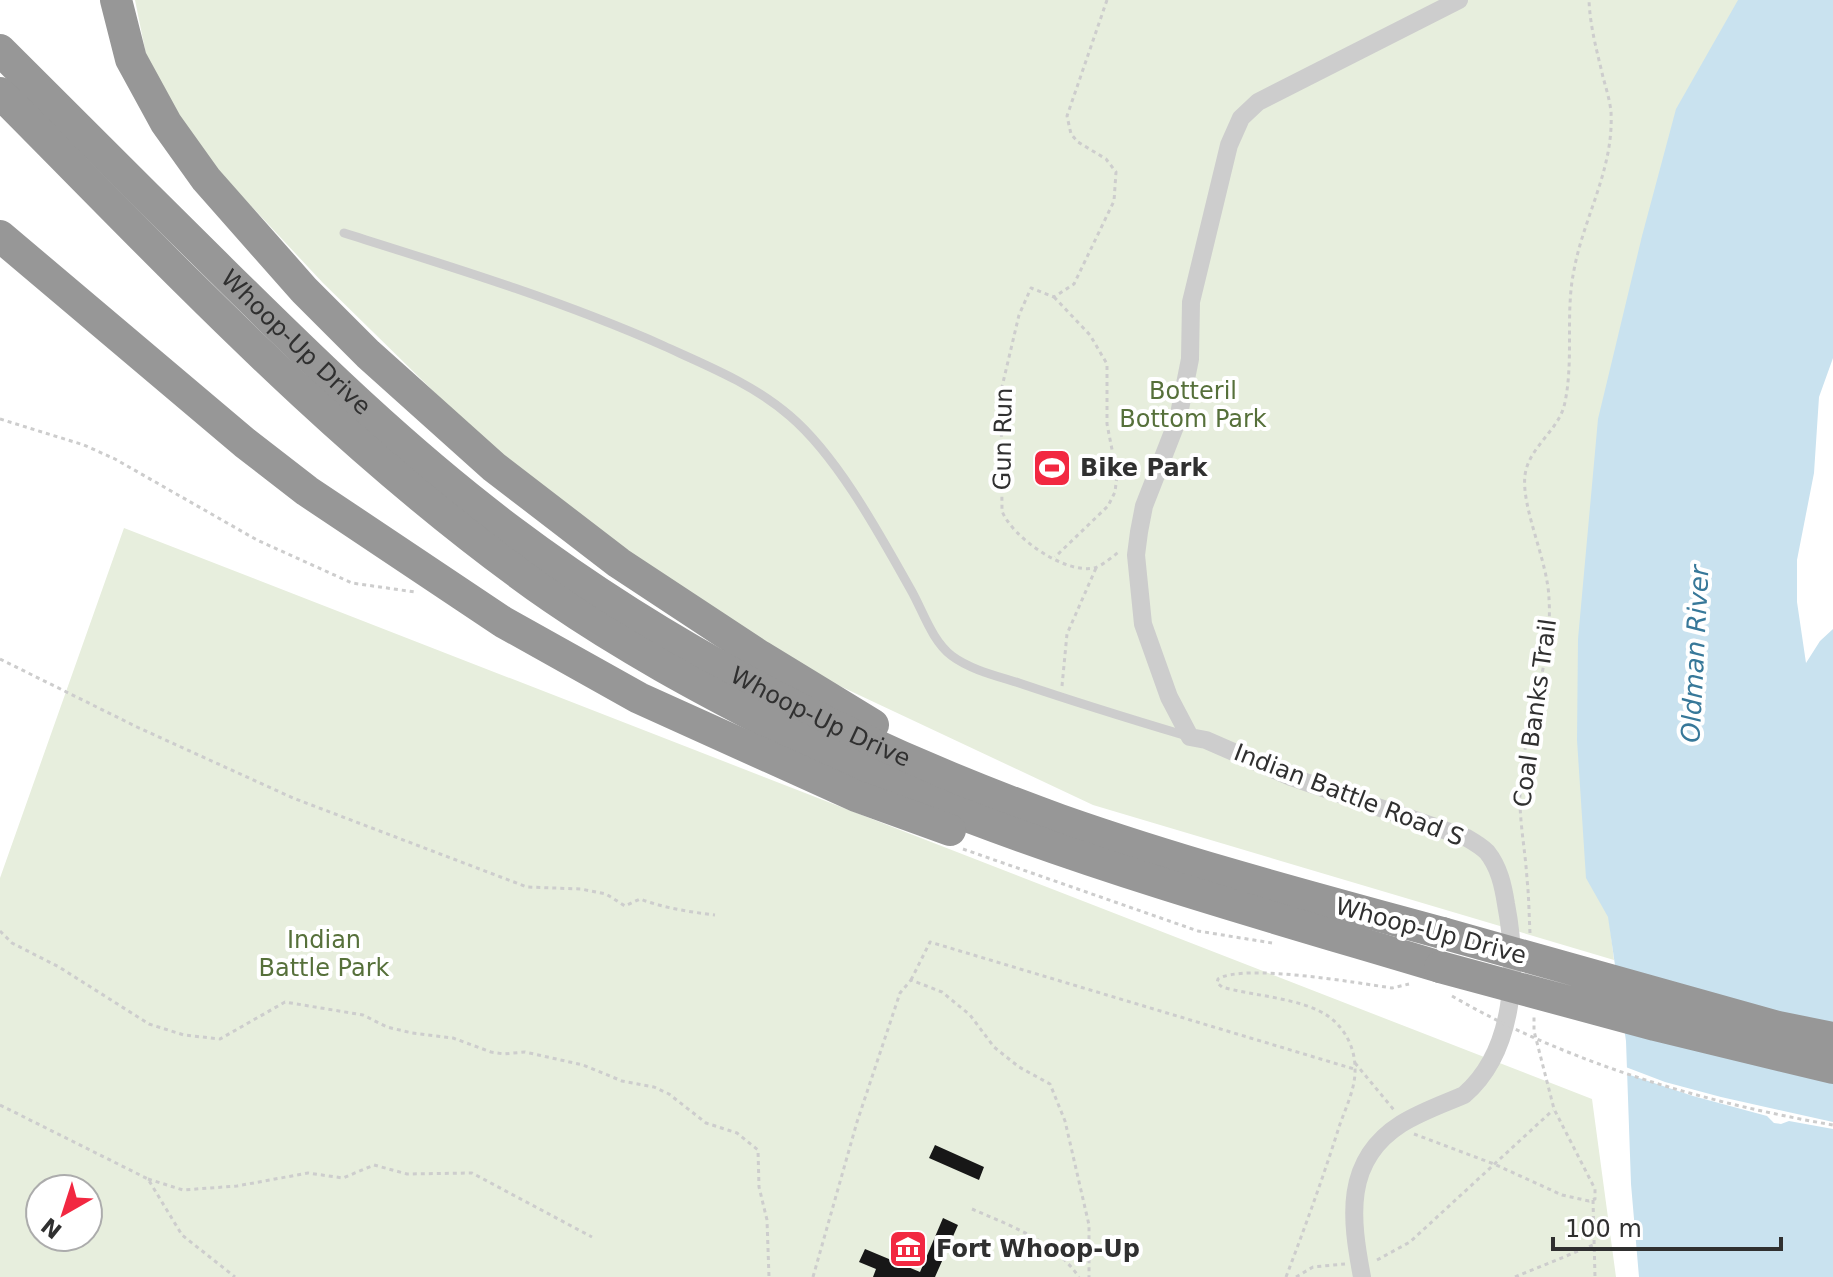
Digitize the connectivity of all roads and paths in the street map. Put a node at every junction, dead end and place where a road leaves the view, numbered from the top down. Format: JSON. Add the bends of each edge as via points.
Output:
{"nodes":[{"id":1,"x":116,"y":0,"type":"edge"},
{"id":2,"x":1107,"y":0,"type":"edge"},
{"id":3,"x":1459,"y":0,"type":"edge"},
{"id":4,"x":1589,"y":0,"type":"edge"},
{"id":5,"x":0,"y":50,"type":"edge"},
{"id":6,"x":0,"y":93,"type":"edge"},
{"id":7,"x":344,"y":233,"type":"dead end"},
{"id":8,"x":0,"y":236,"type":"edge"},
{"id":9,"x":1054,"y":297,"type":"junction"},
{"id":10,"x":0,"y":419,"type":"edge"},
{"id":11,"x":1136,"y":555,"type":"junction"},
{"id":12,"x":1054,"y":558,"type":"junction"},
{"id":13,"x":1096,"y":568,"type":"junction"},
{"id":14,"x":427,"y":593,"type":"dead end"},
{"id":15,"x":0,"y":659,"type":"edge"},
{"id":16,"x":1060,"y":698,"type":"junction"},
{"id":17,"x":1190,"y":737,"type":"junction"},
{"id":18,"x":975,"y":787,"type":"junction"},
{"id":19,"x":715,"y":915,"type":"dead end"},
{"id":20,"x":0,"y":931,"type":"edge"},
{"id":21,"x":1530,"y":940,"type":"dead end"},
{"id":22,"x":911,"y":980,"type":"junction"},
{"id":23,"x":1435,"y":980,"type":"junction"},
{"id":24,"x":1534,"y":1016,"type":"dead end"},
{"id":25,"x":1833,"y":1038,"type":"edge"},
{"id":26,"x":1833,"y":1068,"type":"edge"},
{"id":27,"x":1355,"y":1069,"type":"junction"},
{"id":28,"x":0,"y":1105,"type":"edge"},
{"id":29,"x":1554,"y":1109,"type":"junction"},
{"id":30,"x":1833,"y":1125,"type":"edge"},
{"id":31,"x":1494,"y":1164,"type":"junction"},
{"id":32,"x":148,"y":1179,"type":"junction"},
{"id":33,"x":1593,"y":1200,"type":"junction"},
{"id":34,"x":972,"y":1209,"type":"dead end"},
{"id":35,"x":592,"y":1237,"type":"dead end"},
{"id":36,"x":1593,"y":1245,"type":"junction"},
{"id":37,"x":1358,"y":1254,"type":"junction"},
{"id":38,"x":235,"y":1277,"type":"edge"},
{"id":39,"x":769,"y":1277,"type":"edge"},
{"id":40,"x":813,"y":1277,"type":"edge"},
{"id":41,"x":1079,"y":1277,"type":"edge"},
{"id":42,"x":1089,"y":1277,"type":"edge"},
{"id":43,"x":1286,"y":1277,"type":"edge"},
{"id":44,"x":1296,"y":1277,"type":"edge"},
{"id":45,"x":1362,"y":1277,"type":"edge"},
{"id":46,"x":1515,"y":1277,"type":"edge"},
{"id":47,"x":1595,"y":1277,"type":"edge"}],
"edges":[{"from":1,"to":18,"type":"highway","via":[[131,59],[206,179],[368,354],[494,467],[619,563]]},
{"from":2,"to":9,"type":"path","via":[[1067,116],[1071,134],[1116,172],[1114,201],[1074,284]]},
{"from":3,"to":11,"type":"street","via":[[1258,102],[1241,118],[1191,302],[1190,359],[1178,419],[1144,506]]},
{"from":4,"to":21,"type":"path","name":"Coal Banks Trail","via":[[1611,111],[1609,156],[1573,273],[1565,406],[1525,471],[1524,490],[1550,598],[1548,641],[1521,775]]},
{"from":5,"to":18,"type":"highway","name":"Whoop-Up Drive","via":[[347,394],[512,532],[699,655],[841,730]]},
{"from":6,"to":23,"type":"highway","name":"Whoop-Up Drive","via":[[206,301],[433,509],[622,643],[824,752],[968,817]]},
{"from":7,"to":16,"type":"lane","via":[[490,279],[631,332],[767,398],[813,438],[849,488],[950,655]]},
{"from":8,"to":23,"type":"highway","via":[[307,491],[503,622],[639,698],[856,796],[937,826]]},
{"from":9,"to":12,"type":"path","via":[[1090,335],[1107,364],[1107,424],[1117,475],[1108,506]]},
{"from":9,"to":12,"type":"path","name":"Gun Run","via":[[1031,288],[1001,391],[1002,511],[1023,541]]},
{"from":10,"to":14,"type":"path","via":[[84,445],[257,540],[352,583]]},
{"from":11,"to":13,"type":"path","via":[[1127,547]]},
{"from":11,"to":17,"type":"street","via":[[1143,624],[1169,697]]},
{"from":12,"to":13,"type":"path","name":"Gun Run"},
{"from":13,"to":16,"type":"path","via":[[1067,634]]},
{"from":15,"to":19,"type":"path","via":[[293,798],[527,887],[581,889],[606,894],[625,906],[640,899]]},
{"from":16,"to":17,"type":"lane"},
{"from":17,"to":37,"type":"street","name":"Indian Battle Road S","via":[[1467,838],[1487,852],[1502,881],[1512,976],[1498,1044],[1481,1079],[1464,1095],[1404,1122],[1367,1158],[1354,1196]]},
{"from":18,"to":25,"type":"highway","name":"Whoop-Up Drive","bridge":true,"via":[[1060,820],[1283,890]]},
{"from":20,"to":39,"type":"path","via":[[149,1024],[184,1035],[220,1039],[285,1002],[363,1015],[387,1027],[453,1038],[491,1052],[525,1052],[583,1065],[662,1091],[706,1123],[737,1133],[758,1150]]},
{"from":22,"to":27,"type":"path","via":[[930,942]]},
{"from":22,"to":40,"type":"path","via":[[900,993]]},
{"from":22,"to":42,"type":"path","via":[[942,992],[970,1015],[994,1047],[1050,1084],[1065,1121],[1089,1225]]},
{"from":23,"to":26,"type":"highway","name":"Whoop-Up Drive","bridge":true},
{"from":23,"to":27,"type":"path","via":[[1392,988],[1274,974],[1218,979],[1222,987],[1327,1015],[1350,1042]]},
{"from":23,"to":30,"type":"path","bridge":true,"via":[[1521,1031],[1667,1087]]},
{"from":24,"to":29,"type":"path"},
{"from":27,"to":43,"type":"path","via":[[1323,1181]]},
{"from":28,"to":32,"type":"path"},
{"from":29,"to":31,"type":"path"},
{"from":29,"to":33,"type":"path","via":[[1595,1189]]},
{"from":31,"to":33,"type":"path","via":[[1562,1195]]},
{"from":31,"to":37,"type":"path","via":[[1410,1242],[1376,1260],[1372,1253]]},
{"from":32,"to":35,"type":"path","via":[[183,1190],[308,1173],[343,1178],[374,1165],[407,1174],[472,1173]]},
{"from":32,"to":38,"type":"path","via":[[182,1235]]},
{"from":33,"to":36,"type":"path"},
{"from":34,"to":41,"type":"path","via":[[1025,1232],[1067,1259]]},
{"from":36,"to":46,"type":"path"},
{"from":36,"to":47,"type":"path"},
{"from":37,"to":44,"type":"path","via":[[1344,1256],[1346,1264],[1313,1267]]},
{"from":37,"to":45,"type":"street","name":"Indian Battle Road S"}]}
